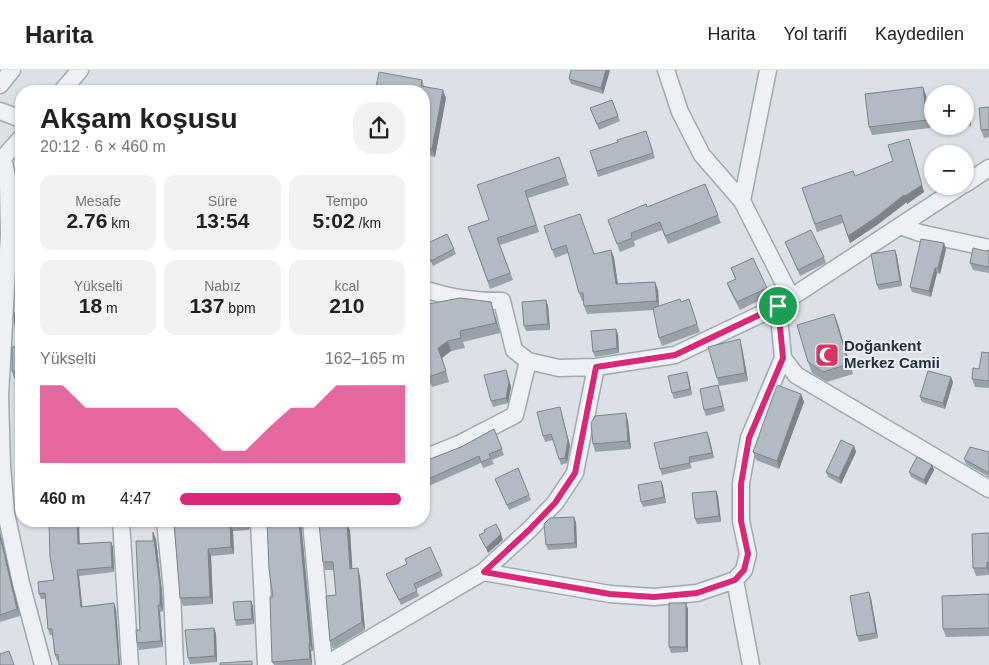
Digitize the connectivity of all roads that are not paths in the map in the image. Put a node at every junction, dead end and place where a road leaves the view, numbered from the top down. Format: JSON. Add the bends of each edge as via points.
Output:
{"nodes":[{"id":1,"x":12,"y":70,"type":"edge"},
{"id":2,"x":80,"y":70,"type":"edge"},
{"id":3,"x":666,"y":70,"type":"edge"},
{"id":4,"x":768,"y":70,"type":"edge"},
{"id":5,"x":0,"y":85,"type":"edge"},
{"id":6,"x":67,"y":85,"type":"edge"},
{"id":7,"x":0,"y":110,"type":"edge"},
{"id":8,"x":15,"y":116,"type":"edge"},
{"id":9,"x":15,"y":145,"type":"edge"},
{"id":10,"x":2,"y":160,"type":"edge"},
{"id":11,"x":989,"y":168,"type":"edge"},
{"id":12,"x":974,"y":178,"type":"edge"},
{"id":13,"x":947,"y":195,"type":"edge"},
{"id":14,"x":742,"y":201,"type":"junction"},
{"id":15,"x":900,"y":226,"type":"junction"},
{"id":16,"x":989,"y":248,"type":"edge"},
{"id":17,"x":430,"y":291,"type":"edge"},
{"id":18,"x":791,"y":297,"type":"junction"},
{"id":19,"x":778,"y":306,"type":"junction"},
{"id":20,"x":783,"y":358,"type":"junction"},
{"id":21,"x":528,"y":361,"type":"junction"},
{"id":22,"x":596,"y":367,"type":"junction"},
{"id":23,"x":430,"y":456,"type":"edge"},
{"id":24,"x":989,"y":489,"type":"edge"},
{"id":25,"x":121,"y":527,"type":"edge"},
{"id":26,"x":166,"y":527,"type":"edge"},
{"id":27,"x":259,"y":527,"type":"edge"},
{"id":28,"x":312,"y":527,"type":"edge"},
{"id":29,"x":484,"y":572,"type":"junction"},
{"id":30,"x":735,"y":580,"type":"junction"},
{"id":31,"x":43,"y":665,"type":"edge"},
{"id":32,"x":130,"y":665,"type":"edge"},
{"id":33,"x":175,"y":665,"type":"edge"},
{"id":34,"x":266,"y":665,"type":"edge"},
{"id":35,"x":325,"y":665,"type":"edge"},
{"id":36,"x":751,"y":665,"type":"edge"}],
"edges":[{"from":1,"to":5,"type":"street"},
{"from":2,"to":6,"type":"street"},
{"from":3,"to":14,"type":"street","via":[[680,112],[702,155]]},
{"from":4,"to":14,"type":"street"},
{"from":7,"to":8,"type":"street"},
{"from":9,"to":10,"type":"street"},
{"from":10,"to":31,"type":"street","via":[[8,182],[9,235],[0,396],[2,466],[6,512]]},
{"from":11,"to":12,"type":"street"},
{"from":13,"to":15,"type":"street"},
{"from":14,"to":18,"type":"street"},
{"from":15,"to":16,"type":"street"},
{"from":15,"to":18,"type":"street"},
{"from":17,"to":21,"type":"street","via":[[475,301],[502,301],[514,350]]},
{"from":18,"to":19,"type":"street"},
{"from":19,"to":20,"type":"street"},
{"from":19,"to":22,"type":"street","via":[[675,355]]},
{"from":20,"to":24,"type":"street","via":[[796,375]]},
{"from":20,"to":30,"type":"street","via":[[749,438],[741,484],[741,521],[748,554],[744,570]]},
{"from":21,"to":22,"type":"street","via":[[559,368]]},
{"from":21,"to":23,"type":"street","via":[[515,416]]},
{"from":22,"to":29,"type":"street","via":[[575,473],[555,503]]},
{"from":25,"to":32,"type":"street"},
{"from":26,"to":33,"type":"street"},
{"from":27,"to":34,"type":"street"},
{"from":28,"to":35,"type":"street"},
{"from":29,"to":30,"type":"street","via":[[610,594],[654,597],[697,593]]},
{"from":29,"to":35,"type":"street"},
{"from":30,"to":36,"type":"street"}]}
